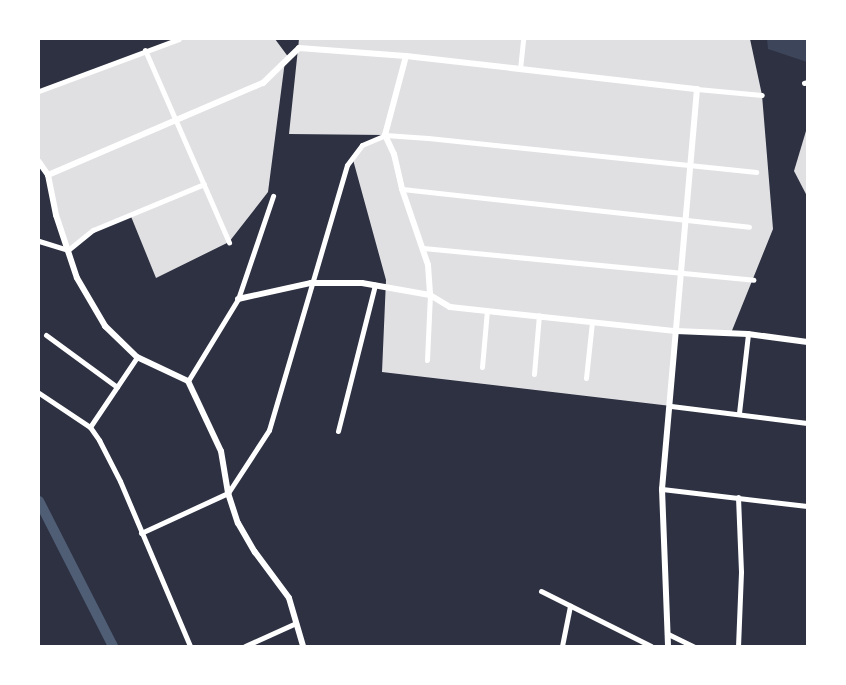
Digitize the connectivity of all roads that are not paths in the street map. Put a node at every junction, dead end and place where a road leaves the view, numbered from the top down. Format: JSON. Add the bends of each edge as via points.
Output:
{"nodes":[{"id":1,"x":179,"y":39,"type":"edge"},
{"id":2,"x":523,"y":39,"type":"edge"},
{"id":3,"x":145,"y":50,"type":"junction"},
{"id":4,"x":406,"y":56,"type":"junction"},
{"id":5,"x":520,"y":69,"type":"junction"},
{"id":6,"x":697,"y":89,"type":"junction"},
{"id":7,"x":39,"y":91,"type":"edge"},
{"id":8,"x":762,"y":95,"type":"dead end"},
{"id":9,"x":175,"y":119,"type":"junction"},
{"id":10,"x":385,"y":135,"type":"junction"},
{"id":11,"x":39,"y":162,"type":"edge"},
{"id":12,"x":688,"y":167,"type":"junction"},
{"id":13,"x":756,"y":172,"type":"dead end"},
{"id":14,"x":48,"y":175,"type":"junction"},
{"id":15,"x":204,"y":184,"type":"junction"},
{"id":16,"x":402,"y":189,"type":"junction"},
{"id":17,"x":273,"y":196,"type":"dead end"},
{"id":18,"x":685,"y":221,"type":"junction"},
{"id":19,"x":749,"y":227,"type":"dead end"},
{"id":20,"x":39,"y":241,"type":"edge"},
{"id":21,"x":229,"y":242,"type":"dead end"},
{"id":22,"x":423,"y":248,"type":"junction"},
{"id":23,"x":68,"y":250,"type":"junction"},
{"id":24,"x":680,"y":275,"type":"junction"},
{"id":25,"x":753,"y":280,"type":"dead end"},
{"id":26,"x":311,"y":284,"type":"junction"},
{"id":27,"x":375,"y":285,"type":"junction"},
{"id":28,"x":430,"y":295,"type":"junction"},
{"id":29,"x":238,"y":299,"type":"junction"},
{"id":30,"x":487,"y":310,"type":"junction"},
{"id":31,"x":539,"y":315,"type":"junction"},
{"id":32,"x":592,"y":322,"type":"junction"},
{"id":33,"x":676,"y":332,"type":"junction"},
{"id":34,"x":748,"y":334,"type":"junction"},
{"id":35,"x":46,"y":335,"type":"dead end"},
{"id":36,"x":807,"y":342,"type":"edge"},
{"id":37,"x":137,"y":357,"type":"junction"},
{"id":38,"x":427,"y":360,"type":"dead end"},
{"id":39,"x":482,"y":367,"type":"dead end"},
{"id":40,"x":534,"y":374,"type":"dead end"},
{"id":41,"x":586,"y":378,"type":"dead end"},
{"id":42,"x":188,"y":381,"type":"junction"},
{"id":43,"x":117,"y":387,"type":"junction"},
{"id":44,"x":39,"y":393,"type":"edge"},
{"id":45,"x":671,"y":406,"type":"junction"},
{"id":46,"x":739,"y":413,"type":"junction"},
{"id":47,"x":807,"y":423,"type":"edge"},
{"id":48,"x":90,"y":427,"type":"junction"},
{"id":49,"x":338,"y":431,"type":"dead end"},
{"id":50,"x":663,"y":489,"type":"junction"},
{"id":51,"x":228,"y":493,"type":"junction"},
{"id":52,"x":738,"y":497,"type":"junction"},
{"id":53,"x":807,"y":506,"type":"edge"},
{"id":54,"x":141,"y":533,"type":"junction"},
{"id":55,"x":540,"y":591,"type":"dead end"},
{"id":56,"x":570,"y":606,"type":"junction"},
{"id":57,"x":296,"y":623,"type":"junction"},
{"id":58,"x":668,"y":634,"type":"junction"},
{"id":59,"x":190,"y":646,"type":"edge"},
{"id":60,"x":245,"y":646,"type":"edge"},
{"id":61,"x":303,"y":646,"type":"edge"},
{"id":62,"x":562,"y":646,"type":"edge"},
{"id":63,"x":651,"y":646,"type":"edge"},
{"id":64,"x":668,"y":646,"type":"edge"},
{"id":65,"x":693,"y":646,"type":"edge"},
{"id":66,"x":738,"y":646,"type":"edge"}],
"edges":[{"from":1,"to":3,"type":"street"},
{"from":2,"to":5,"type":"street"},
{"from":3,"to":7,"type":"street"},
{"from":3,"to":9,"type":"street"},
{"from":4,"to":5,"type":"street"},
{"from":4,"to":9,"type":"street","via":[[299,48],[263,83]]},
{"from":4,"to":10,"type":"street"},
{"from":5,"to":6,"type":"street"},
{"from":6,"to":8,"type":"street"},
{"from":6,"to":12,"type":"street"},
{"from":9,"to":14,"type":"street"},
{"from":9,"to":15,"type":"street"},
{"from":10,"to":12,"type":"street"},
{"from":10,"to":16,"type":"street"},
{"from":10,"to":26,"type":"street","via":[[362,145],[347,165]]},
{"from":11,"to":14,"type":"street"},
{"from":12,"to":13,"type":"street"},
{"from":12,"to":18,"type":"street"},
{"from":14,"to":23,"type":"street"},
{"from":15,"to":21,"type":"street"},
{"from":15,"to":23,"type":"street","via":[[93,230]]},
{"from":16,"to":18,"type":"street"},
{"from":16,"to":22,"type":"street"},
{"from":17,"to":29,"type":"street"},
{"from":18,"to":19,"type":"street"},
{"from":18,"to":24,"type":"street"},
{"from":20,"to":23,"type":"street"},
{"from":22,"to":24,"type":"street"},
{"from":22,"to":28,"type":"street"},
{"from":23,"to":37,"type":"street","via":[[77,278],[105,326]]},
{"from":24,"to":25,"type":"street"},
{"from":24,"to":33,"type":"street"},
{"from":26,"to":27,"type":"street"},
{"from":26,"to":29,"type":"street"},
{"from":26,"to":51,"type":"street","via":[[276,414]]},
{"from":27,"to":28,"type":"street"},
{"from":27,"to":49,"type":"street"},
{"from":28,"to":30,"type":"street","via":[[450,307]]},
{"from":28,"to":38,"type":"street"},
{"from":29,"to":42,"type":"street"},
{"from":30,"to":31,"type":"street"},
{"from":30,"to":39,"type":"street"},
{"from":31,"to":32,"type":"street"},
{"from":31,"to":40,"type":"street"},
{"from":32,"to":33,"type":"street"},
{"from":32,"to":41,"type":"street"},
{"from":33,"to":34,"type":"street"},
{"from":33,"to":45,"type":"street"},
{"from":34,"to":36,"type":"street"},
{"from":34,"to":46,"type":"street"},
{"from":35,"to":43,"type":"street"},
{"from":37,"to":42,"type":"street"},
{"from":37,"to":43,"type":"street"},
{"from":42,"to":51,"type":"street","via":[[221,451]]},
{"from":43,"to":48,"type":"street"},
{"from":44,"to":48,"type":"street"},
{"from":45,"to":46,"type":"street"},
{"from":45,"to":50,"type":"street"},
{"from":46,"to":47,"type":"street"},
{"from":48,"to":54,"type":"street","via":[[120,481]]},
{"from":50,"to":52,"type":"street"},
{"from":50,"to":58,"type":"street"},
{"from":51,"to":54,"type":"street"},
{"from":51,"to":57,"type":"street","via":[[238,523],[289,598]]},
{"from":52,"to":53,"type":"street"},
{"from":52,"to":66,"type":"street"},
{"from":54,"to":59,"type":"street"},
{"from":55,"to":56,"type":"street"},
{"from":56,"to":62,"type":"street"},
{"from":56,"to":63,"type":"street"},
{"from":57,"to":60,"type":"street"},
{"from":57,"to":61,"type":"street"},
{"from":58,"to":64,"type":"street"},
{"from":58,"to":65,"type":"street"}]}
